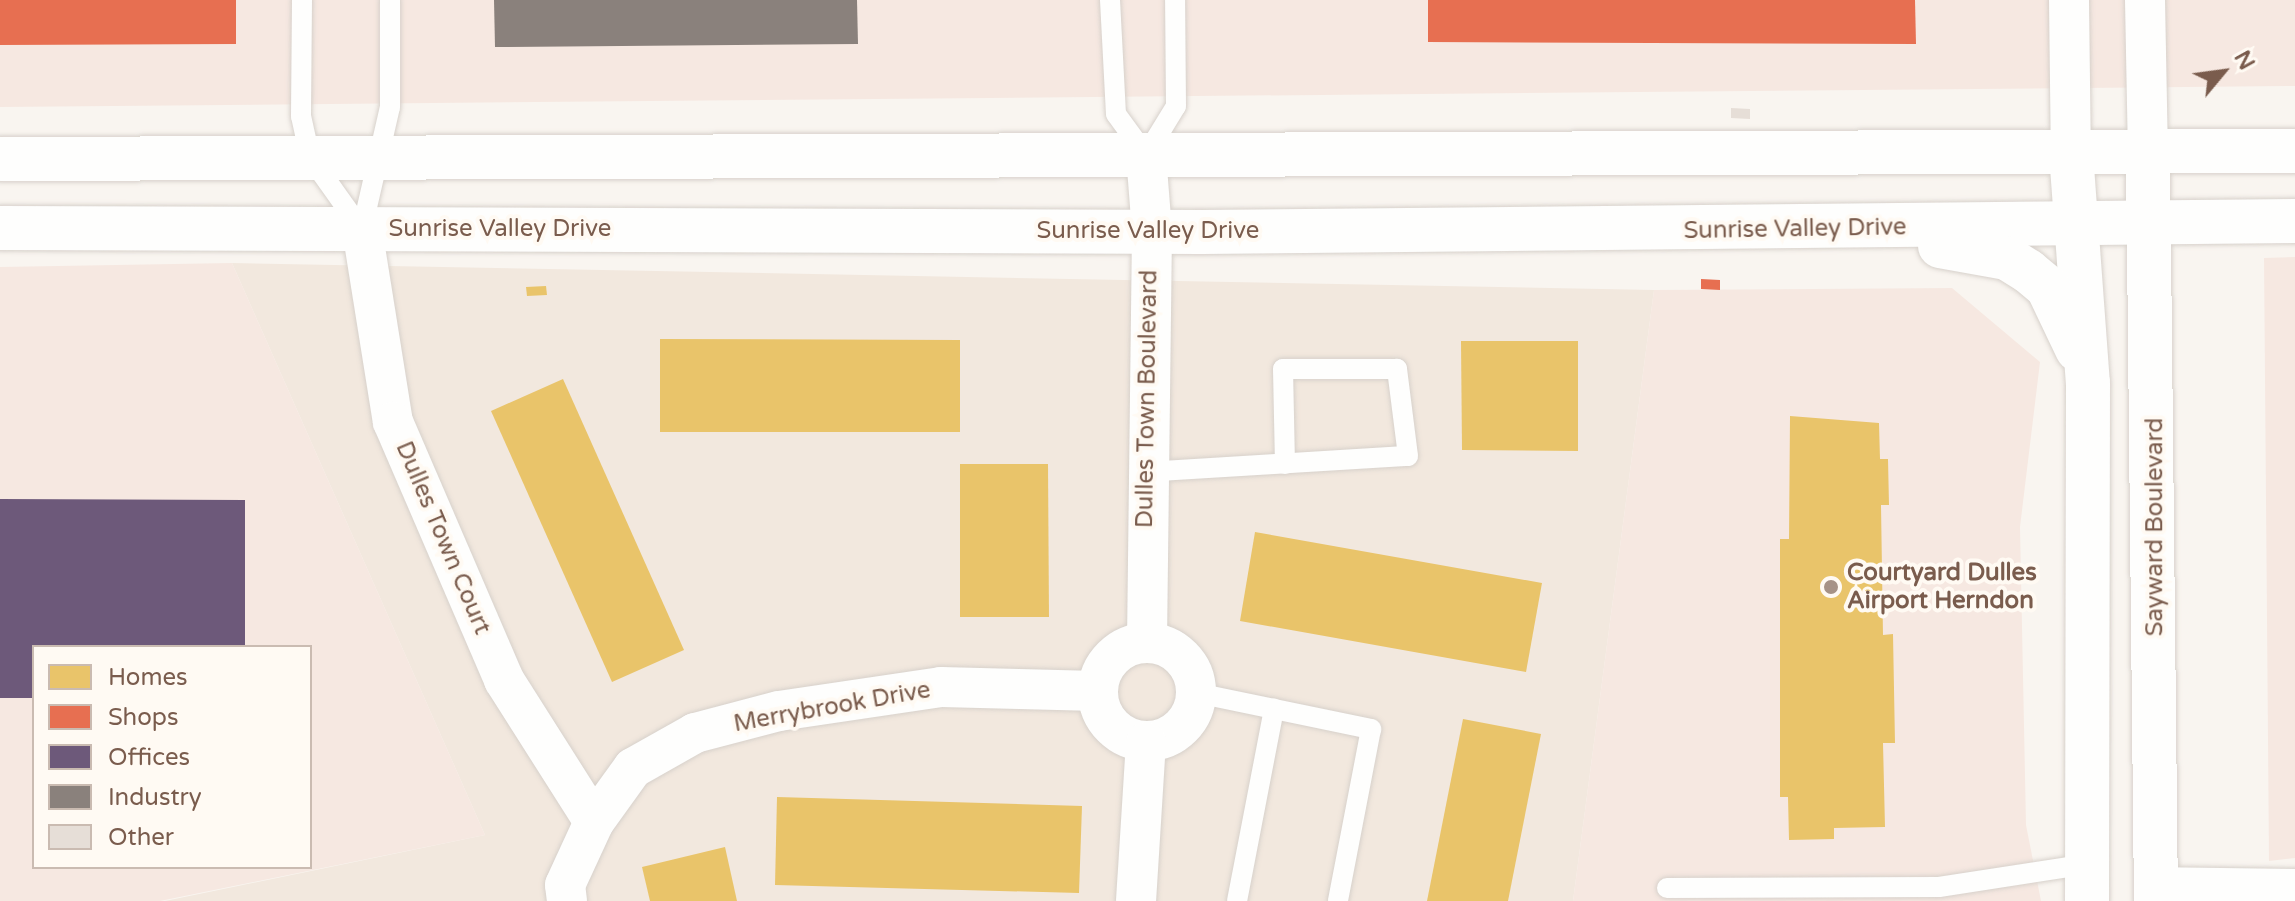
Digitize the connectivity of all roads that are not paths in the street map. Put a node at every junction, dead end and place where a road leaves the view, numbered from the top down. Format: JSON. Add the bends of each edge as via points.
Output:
{"nodes":[{"id":1,"x":302,"y":0,"type":"edge"},
{"id":2,"x":390,"y":0,"type":"edge"},
{"id":3,"x":1110,"y":0,"type":"edge"},
{"id":4,"x":1175,"y":0,"type":"edge"},
{"id":5,"x":2069,"y":0,"type":"edge"},
{"id":6,"x":2145,"y":0,"type":"edge"},
{"id":7,"x":2295,"y":151,"type":"edge"},
{"id":8,"x":2071,"y":153,"type":"junction"},
{"id":9,"x":2148,"y":153,"type":"junction"},
{"id":10,"x":1146,"y":155,"type":"junction"},
{"id":11,"x":310,"y":157,"type":"junction"},
{"id":12,"x":0,"y":159,"type":"edge"},
{"id":13,"x":380,"y":160,"type":"junction"},
{"id":14,"x":2295,"y":221,"type":"edge"},
{"id":15,"x":2152,"y":224,"type":"junction"},
{"id":16,"x":2079,"y":226,"type":"junction"},
{"id":17,"x":0,"y":228,"type":"edge"},
{"id":18,"x":362,"y":229,"type":"junction"},
{"id":19,"x":1786,"y":230,"type":"junction"},
{"id":20,"x":1152,"y":232,"type":"junction"},
{"id":21,"x":2088,"y":383,"type":"junction"},
{"id":22,"x":1285,"y":464,"type":"junction"},
{"id":23,"x":1144,"y":472,"type":"junction"},
{"id":24,"x":1147,"y":642,"type":"junction"},
{"id":25,"x":1097,"y":691,"type":"junction"},
{"id":26,"x":1197,"y":693,"type":"junction"},
{"id":27,"x":1274,"y":709,"type":"junction"},
{"id":28,"x":1146,"y":742,"type":"junction"},
{"id":29,"x":594,"y":822,"type":"junction"},
{"id":30,"x":2087,"y":882,"type":"edge"},
{"id":31,"x":1667,"y":888,"type":"dead end"},
{"id":32,"x":2295,"y":889,"type":"edge"},
{"id":33,"x":2156,"y":894,"type":"edge"},
{"id":34,"x":1853,"y":895,"type":"edge"},
{"id":35,"x":1754,"y":896,"type":"edge"},
{"id":36,"x":567,"y":901,"type":"edge"},
{"id":37,"x":1136,"y":901,"type":"edge"},
{"id":38,"x":1237,"y":901,"type":"edge"},
{"id":39,"x":1338,"y":901,"type":"edge"}],
"edges":[{"from":1,"to":11,"type":"lane","via":[[301,116]]},
{"from":2,"to":13,"type":"lane","via":[[390,107]]},
{"from":3,"to":10,"type":"lane","via":[[1116,114]]},
{"from":4,"to":10,"type":"lane","via":[[1176,106]]},
{"from":5,"to":8,"type":"street"},
{"from":6,"to":9,"type":"street"},
{"from":7,"to":9,"type":"main road"},
{"from":8,"to":9,"type":"main road"},
{"from":8,"to":10,"type":"main road"},
{"from":8,"to":16,"type":"main road"},
{"from":9,"to":15,"type":"main road","name":"Sayward Boulevard"},
{"from":10,"to":13,"type":"main road"},
{"from":10,"to":20,"type":"street","name":"Dulles Town Boulevard"},
{"from":11,"to":12,"type":"main road"},
{"from":11,"to":13,"type":"main road"},
{"from":11,"to":18,"type":"lane"},
{"from":13,"to":18,"type":"lane"},
{"from":14,"to":15,"type":"main road","name":"Sunrise Valley Drive"},
{"from":15,"to":16,"type":"main road","name":"Sunrise Valley Drive"},
{"from":15,"to":33,"type":"main road","name":"Sayward Boulevard"},
{"from":16,"to":19,"type":"main road","name":"Sunrise Valley Drive"},
{"from":16,"to":21,"type":"main road"},
{"from":17,"to":18,"type":"main road","name":"Sunrise Valley Drive"},
{"from":18,"to":20,"type":"main road","name":"Sunrise Valley Drive"},
{"from":18,"to":29,"type":"street","name":"Dulles Town Court","via":[[393,422],[504,680]]},
{"from":19,"to":20,"type":"main road","name":"Sunrise Valley Drive"},
{"from":19,"to":21,"type":"main road","via":[[2007,258],[2048,288]]},
{"from":20,"to":23,"type":"street","name":"Dulles Town Boulevard"},
{"from":21,"to":30,"type":"main road"},
{"from":22,"to":22,"type":"lane","via":[[1408,456],[1397,369],[1283,369]]},
{"from":22,"to":23,"type":"lane"},
{"from":23,"to":24,"type":"street","name":"Dulles Town Boulevard"},
{"from":24,"to":25,"type":"street","via":[[1118,651]]},
{"from":24,"to":26,"type":"street","via":[[1177,652]]},
{"from":25,"to":28,"type":"street","via":[[1105,721]]},
{"from":25,"to":29,"type":"street","name":"Merrybrook Drive","via":[[941,687],[763,715],[695,733],[633,768]]},
{"from":26,"to":27,"type":"lane"},
{"from":26,"to":28,"type":"street","via":[[1186,722]]},
{"from":27,"to":38,"type":"lane"},
{"from":27,"to":39,"type":"lane","via":[[1371,729]]},
{"from":28,"to":37,"type":"street"},
{"from":29,"to":36,"type":"street","name":"Merrybrook Drive","via":[[565,885]]},
{"from":30,"to":34,"type":"lane"},
{"from":31,"to":35,"type":"lane"},
{"from":32,"to":33,"type":"street"},
{"from":34,"to":35,"type":"lane"}]}
